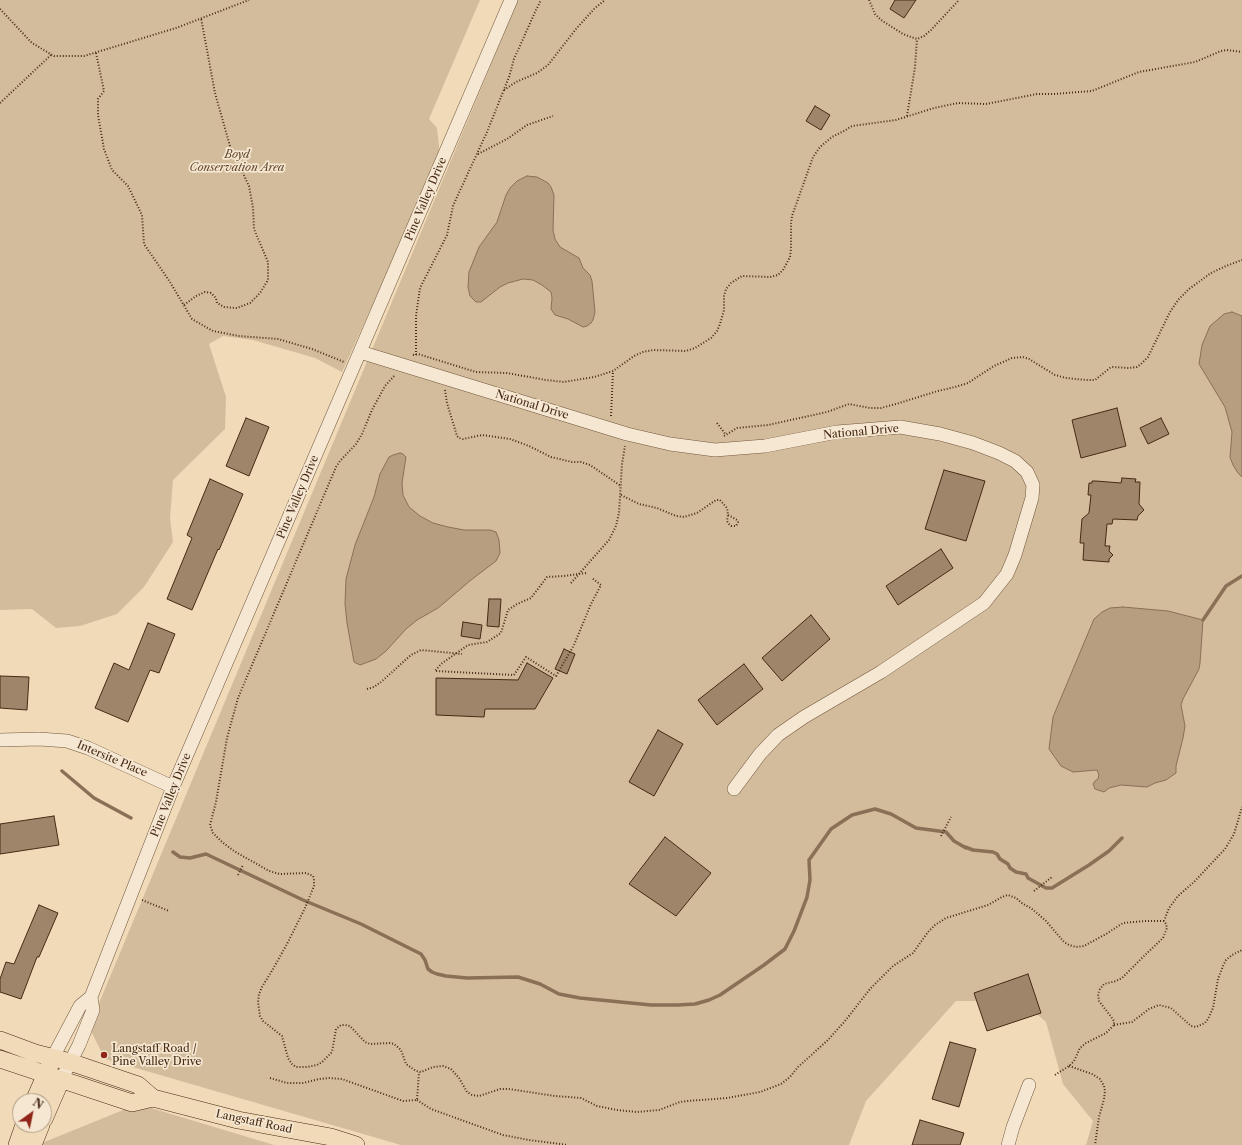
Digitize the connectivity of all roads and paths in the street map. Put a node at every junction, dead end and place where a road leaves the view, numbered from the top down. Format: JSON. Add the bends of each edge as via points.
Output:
{"nodes":[{"id":1,"x":249,"y":0,"type":"edge"},
{"id":2,"x":511,"y":0,"type":"edge"},
{"id":3,"x":542,"y":0,"type":"edge"},
{"id":4,"x":605,"y":0,"type":"edge"},
{"id":5,"x":869,"y":0,"type":"edge"},
{"id":6,"x":959,"y":0,"type":"edge"},
{"id":7,"x":0,"y":9,"type":"edge"},
{"id":8,"x":201,"y":18,"type":"junction"},
{"id":9,"x":917,"y":38,"type":"junction"},
{"id":10,"x":96,"y":52,"type":"junction"},
{"id":11,"x":1242,"y":52,"type":"edge"},
{"id":12,"x":52,"y":54,"type":"junction"},
{"id":13,"x":503,"y":91,"type":"junction"},
{"id":14,"x":0,"y":103,"type":"edge"},
{"id":15,"x":553,"y":116,"type":"dead end"},
{"id":16,"x":907,"y":116,"type":"junction"},
{"id":17,"x":477,"y":155,"type":"junction"},
{"id":18,"x":1242,"y":260,"type":"edge"},
{"id":19,"x":184,"y":305,"type":"junction"},
{"id":20,"x":360,"y":352,"type":"junction"},
{"id":21,"x":416,"y":355,"type":"junction"},
{"id":22,"x":402,"y":365,"type":"junction"},
{"id":23,"x":354,"y":366,"type":"junction"},
{"id":24,"x":613,"y":371,"type":"junction"},
{"id":25,"x":445,"y":385,"type":"dead end"},
{"id":26,"x":611,"y":417,"type":"dead end"},
{"id":27,"x":717,"y":423,"type":"dead end"},
{"id":28,"x":726,"y":435,"type":"junction"},
{"id":29,"x":720,"y":439,"type":"dead end"},
{"id":30,"x":625,"y":441,"type":"dead end"},
{"id":31,"x":621,"y":486,"type":"junction"},
{"id":32,"x":621,"y":495,"type":"junction"},
{"id":33,"x":728,"y":515,"type":"junction"},
{"id":34,"x":586,"y":573,"type":"dead end"},
{"id":35,"x":592,"y":578,"type":"dead end"},
{"id":36,"x":571,"y":583,"type":"dead end"},
{"id":37,"x":462,"y":654,"type":"dead end"},
{"id":38,"x":367,"y":689,"type":"dead end"},
{"id":39,"x":0,"y":740,"type":"edge"},
{"id":40,"x":173,"y":786,"type":"junction"},
{"id":41,"x":734,"y":789,"type":"dead end"},
{"id":42,"x":1242,"y":807,"type":"edge"},
{"id":43,"x":951,"y":817,"type":"dead end"},
{"id":44,"x":941,"y":836,"type":"dead end"},
{"id":45,"x":243,"y":865,"type":"dead end"},
{"id":46,"x":238,"y":875,"type":"dead end"},
{"id":47,"x":1052,"y":877,"type":"dead end"},
{"id":48,"x":1034,"y":891,"type":"dead end"},
{"id":49,"x":140,"y":898,"type":"dead end"},
{"id":50,"x":169,"y":911,"type":"dead end"},
{"id":51,"x":1164,"y":921,"type":"junction"},
{"id":52,"x":1242,"y":950,"type":"edge"},
{"id":53,"x":91,"y":997,"type":"junction"},
{"id":54,"x":1114,"y":1025,"type":"junction"},
{"id":55,"x":0,"y":1040,"type":"edge"},
{"id":56,"x":53,"y":1057,"type":"junction"},
{"id":57,"x":0,"y":1059,"type":"edge"},
{"id":58,"x":70,"y":1062,"type":"junction"},
{"id":59,"x":1069,"y":1066,"type":"junction"},
{"id":60,"x":419,"y":1072,"type":"junction"},
{"id":61,"x":45,"y":1074,"type":"junction"},
{"id":62,"x":1055,"y":1075,"type":"dead end"},
{"id":63,"x":270,"y":1078,"type":"dead end"},
{"id":64,"x":61,"y":1080,"type":"junction"},
{"id":65,"x":1029,"y":1085,"type":"dead end"},
{"id":66,"x":37,"y":1093,"type":"edge"},
{"id":67,"x":153,"y":1098,"type":"junction"},
{"id":68,"x":417,"y":1100,"type":"junction"},
{"id":69,"x":52,"y":1101,"type":"edge"},
{"id":70,"x":21,"y":1133,"type":"edge"},
{"id":71,"x":38,"y":1133,"type":"edge"},
{"id":72,"x":17,"y":1145,"type":"edge"},
{"id":73,"x":33,"y":1145,"type":"edge"},
{"id":74,"x":356,"y":1145,"type":"edge"},
{"id":75,"x":568,"y":1145,"type":"edge"},
{"id":76,"x":1008,"y":1145,"type":"edge"},
{"id":77,"x":1095,"y":1145,"type":"edge"}],
"edges":[{"from":1,"to":8,"type":"path"},
{"from":2,"to":20,"type":"street","name":"Pine Valley Drive"},
{"from":3,"to":13,"type":"path","via":[[517,53]]},
{"from":4,"to":13,"type":"path","via":[[576,29],[548,65]]},
{"from":5,"to":9,"type":"path","via":[[875,14],[881,20],[903,34]]},
{"from":6,"to":9,"type":"path","via":[[931,30]]},
{"from":7,"to":12,"type":"path","via":[[32,43]]},
{"from":8,"to":10,"type":"path"},
{"from":8,"to":19,"type":"path","via":[[215,93],[230,146],[249,186],[254,229],[268,262],[268,280],[250,303],[237,308],[224,307],[217,303],[216,298],[210,293],[205,292]]},
{"from":9,"to":16,"type":"path"},
{"from":10,"to":12,"type":"path","via":[[84,56]]},
{"from":10,"to":19,"type":"path","via":[[104,91],[98,99],[98,115],[104,149],[112,170],[128,186],[142,216],[144,244]]},
{"from":11,"to":16,"type":"path","via":[[1221,51],[1195,62],[1139,72],[1092,90],[1037,94],[986,104],[958,103]]},
{"from":12,"to":14,"type":"path"},
{"from":13,"to":17,"type":"path"},
{"from":15,"to":17,"type":"path","via":[[526,125],[507,139]]},
{"from":16,"to":24,"type":"path","via":[[852,126],[832,137],[817,150],[792,216],[791,249],[787,264],[778,275],[742,276],[731,283],[724,296],[720,324],[711,338],[686,351],[643,352]]},
{"from":17,"to":21,"type":"path","via":[[453,206],[447,235],[420,288],[416,316]]},
{"from":18,"to":28,"type":"path","via":[[1211,273],[1178,300],[1148,357],[1137,366],[1113,366],[1095,380],[1086,380],[1055,375],[1023,357],[1012,358],[968,383],[896,404],[870,408],[849,404],[827,412],[768,425],[737,428]]},
{"from":19,"to":23,"type":"path","via":[[192,319],[213,331],[278,339]]},
{"from":20,"to":22,"type":"street","name":"National Drive"},
{"from":20,"to":23,"type":"street","name":"Pine Valley Drive"},
{"from":21,"to":22,"type":"path"},
{"from":21,"to":24,"type":"path","via":[[476,372],[517,375],[555,382],[590,378]]},
{"from":22,"to":41,"type":"street","name":"National Drive","via":[[627,434],[670,444],[716,450],[765,446],[837,432],[900,427],[973,443],[1015,461],[1027,472],[1033,485],[1032,498],[1015,555],[1007,574],[984,603],[881,672],[804,717],[778,736],[760,754]]},
{"from":22,"to":60,"type":"path","via":[[385,386],[356,444],[336,467],[253,662],[233,716],[210,825],[213,833],[222,842],[269,871],[280,874],[306,873],[313,876],[305,908],[258,998],[260,1016],[282,1036],[290,1061],[296,1067],[307,1067],[322,1062],[332,1052],[336,1029],[345,1025],[350,1026],[360,1038],[370,1044],[394,1044],[401,1050],[406,1064]]},
{"from":23,"to":40,"type":"street","name":"Pine Valley Drive"},
{"from":24,"to":26,"type":"path"},
{"from":25,"to":31,"type":"path","via":[[447,403],[457,436],[460,438],[482,435],[510,439],[551,457],[590,465]]},
{"from":27,"to":28,"type":"path"},
{"from":28,"to":29,"type":"path"},
{"from":30,"to":31,"type":"path"},
{"from":31,"to":32,"type":"path"},
{"from":32,"to":33,"type":"path","via":[[634,502],[684,517],[691,516],[720,500],[727,508]]},
{"from":32,"to":36,"type":"path","via":[[618,519],[609,540]]},
{"from":33,"to":33,"type":"path","via":[[729,524],[736,526],[737,520]]},
{"from":34,"to":35,"type":"path","via":[[547,577],[531,598],[508,610],[501,633],[487,642],[468,645],[435,671],[514,675],[526,657],[556,676],[574,645],[600,585]]},
{"from":37,"to":38,"type":"path","via":[[421,650],[381,682]]},
{"from":39,"to":40,"type":"street","name":"Intersite Place","via":[[67,741]]},
{"from":40,"to":53,"type":"street","name":"Pine Valley Drive"},
{"from":42,"to":51,"type":"path","via":[[1234,834],[1225,849],[1174,901]]},
{"from":43,"to":44,"type":"path"},
{"from":45,"to":46,"type":"path"},
{"from":47,"to":48,"type":"path"},
{"from":49,"to":50,"type":"path"},
{"from":51,"to":54,"type":"path","via":[[1167,928],[1159,943],[1122,978],[1104,984],[1100,989],[1099,1001],[1114,1021]]},
{"from":51,"to":60,"type":"path","via":[[1123,922],[1084,946],[1076,947],[1064,942],[1031,908],[1008,895],[988,906],[946,918],[928,932],[913,953],[893,966],[870,989],[832,1035],[790,1077],[782,1084],[760,1092],[680,1102],[659,1110],[633,1111],[597,1106],[581,1098],[509,1089],[500,1089],[479,1096],[472,1095],[451,1069],[433,1066]]},
{"from":52,"to":54,"type":"path","via":[[1226,960],[1218,979],[1213,1008],[1204,1023],[1196,1027],[1191,1026],[1171,1008],[1159,1005],[1132,1022]]},
{"from":53,"to":56,"type":"street","name":"Pine Valley Drive","via":[[80,1006]]},
{"from":53,"to":58,"type":"street","name":"Pine Valley Drive","via":[[93,1010]]},
{"from":54,"to":59,"type":"path","via":[[1106,1033],[1080,1048]]},
{"from":55,"to":56,"type":"main road","name":"Langstaff Road"},
{"from":56,"to":58,"type":"main road","name":"Langstaff Road"},
{"from":56,"to":61,"type":"main road","name":"Pine Valley Drive"},
{"from":57,"to":61,"type":"main road","name":"Langstaff Road"},
{"from":58,"to":64,"type":"street","name":"Pine Valley Drive"},
{"from":58,"to":67,"type":"main road","name":"Langstaff Road","via":[[138,1085]]},
{"from":59,"to":62,"type":"path"},
{"from":59,"to":77,"type":"path","via":[[1092,1074],[1100,1079],[1104,1086]]},
{"from":60,"to":68,"type":"path"},
{"from":61,"to":64,"type":"main road","name":"Langstaff Road"},
{"from":61,"to":66,"type":"main road","name":"Pine Valley Drive"},
{"from":63,"to":68,"type":"path","via":[[288,1083],[303,1083],[324,1078],[342,1079],[403,1101]]},
{"from":64,"to":67,"type":"main road","name":"Langstaff Road","via":[[132,1103]]},
{"from":64,"to":69,"type":"main road","name":"Pine Valley Drive"},
{"from":65,"to":76,"type":"street"},
{"from":67,"to":74,"type":"main road","name":"Langstaff Road","via":[[238,1120],[331,1137]]},
{"from":68,"to":75,"type":"path","via":[[431,1109],[504,1135]]},
{"from":70,"to":72,"type":"main road"},
{"from":71,"to":73,"type":"main road"}]}
